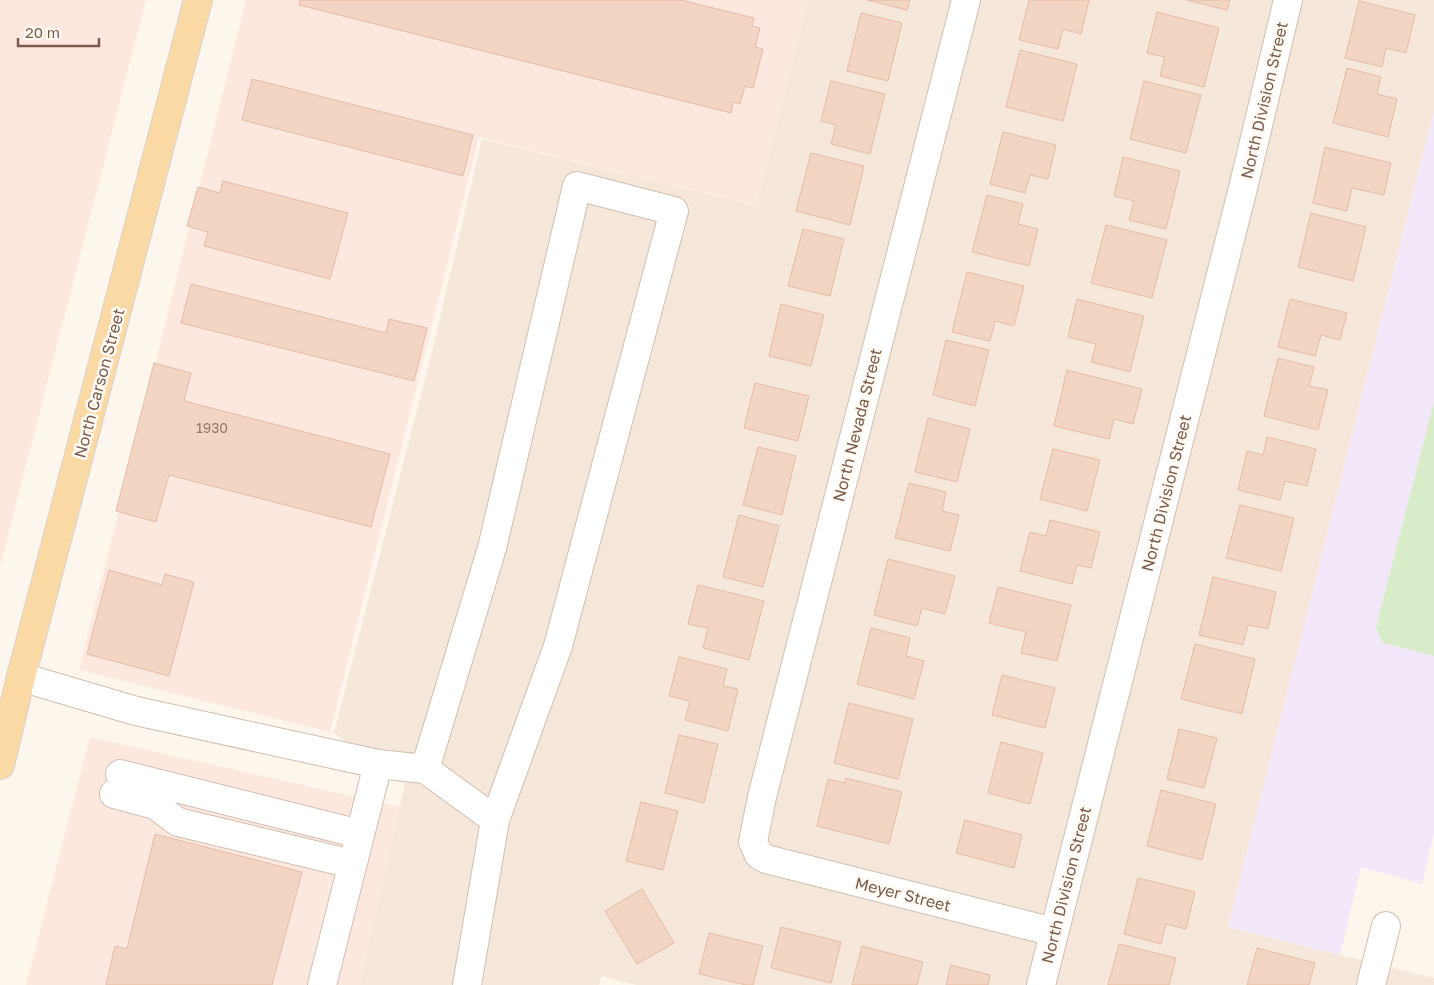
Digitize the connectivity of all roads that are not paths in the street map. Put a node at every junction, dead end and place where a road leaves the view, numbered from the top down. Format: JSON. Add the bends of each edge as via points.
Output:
{"nodes":[{"id":1,"x":198,"y":0,"type":"edge"},
{"id":2,"x":966,"y":0,"type":"edge"},
{"id":3,"x":1288,"y":0,"type":"edge"},
{"id":4,"x":21,"y":677,"type":"junction"},
{"id":5,"x":378,"y":764,"type":"junction"},
{"id":6,"x":0,"y":765,"type":"edge"},
{"id":7,"x":426,"y":769,"type":"junction"},
{"id":8,"x":495,"y":820,"type":"junction"},
{"id":9,"x":360,"y":834,"type":"junction"},
{"id":10,"x":758,"y":849,"type":"joint"},
{"id":11,"x":352,"y":864,"type":"junction"},
{"id":12,"x":1386,"y":926,"type":"dead end"},
{"id":13,"x":1054,"y":932,"type":"junction"},
{"id":14,"x":322,"y":985,"type":"edge"},
{"id":15,"x":467,"y":985,"type":"edge"},
{"id":16,"x":1041,"y":985,"type":"edge"},
{"id":17,"x":1371,"y":985,"type":"edge"}],
"edges":[{"from":1,"to":4,"type":"main road","name":"North Carson Street"},
{"from":2,"to":10,"type":"street","name":"North Nevada Street","via":[[762,797],[754,842]]},
{"from":3,"to":13,"type":"street","name":"North Division Street"},
{"from":4,"to":5,"type":"street","via":[[136,710]]},
{"from":4,"to":6,"type":"main road","name":"North Carson Street"},
{"from":5,"to":7,"type":"street"},
{"from":5,"to":9,"type":"street"},
{"from":7,"to":8,"type":"street"},
{"from":7,"to":8,"type":"street","via":[[492,548],[577,186],[674,211],[558,646]]},
{"from":8,"to":15,"type":"street"},
{"from":9,"to":11,"type":"street"},
{"from":9,"to":11,"type":"street","via":[[117,784],[178,822]]},
{"from":10,"to":13,"type":"street","name":"Meyer Street","via":[[759,855],[766,859]]},
{"from":11,"to":14,"type":"street"},
{"from":12,"to":17,"type":"street"},
{"from":13,"to":16,"type":"street","name":"North Division Street"}]}
